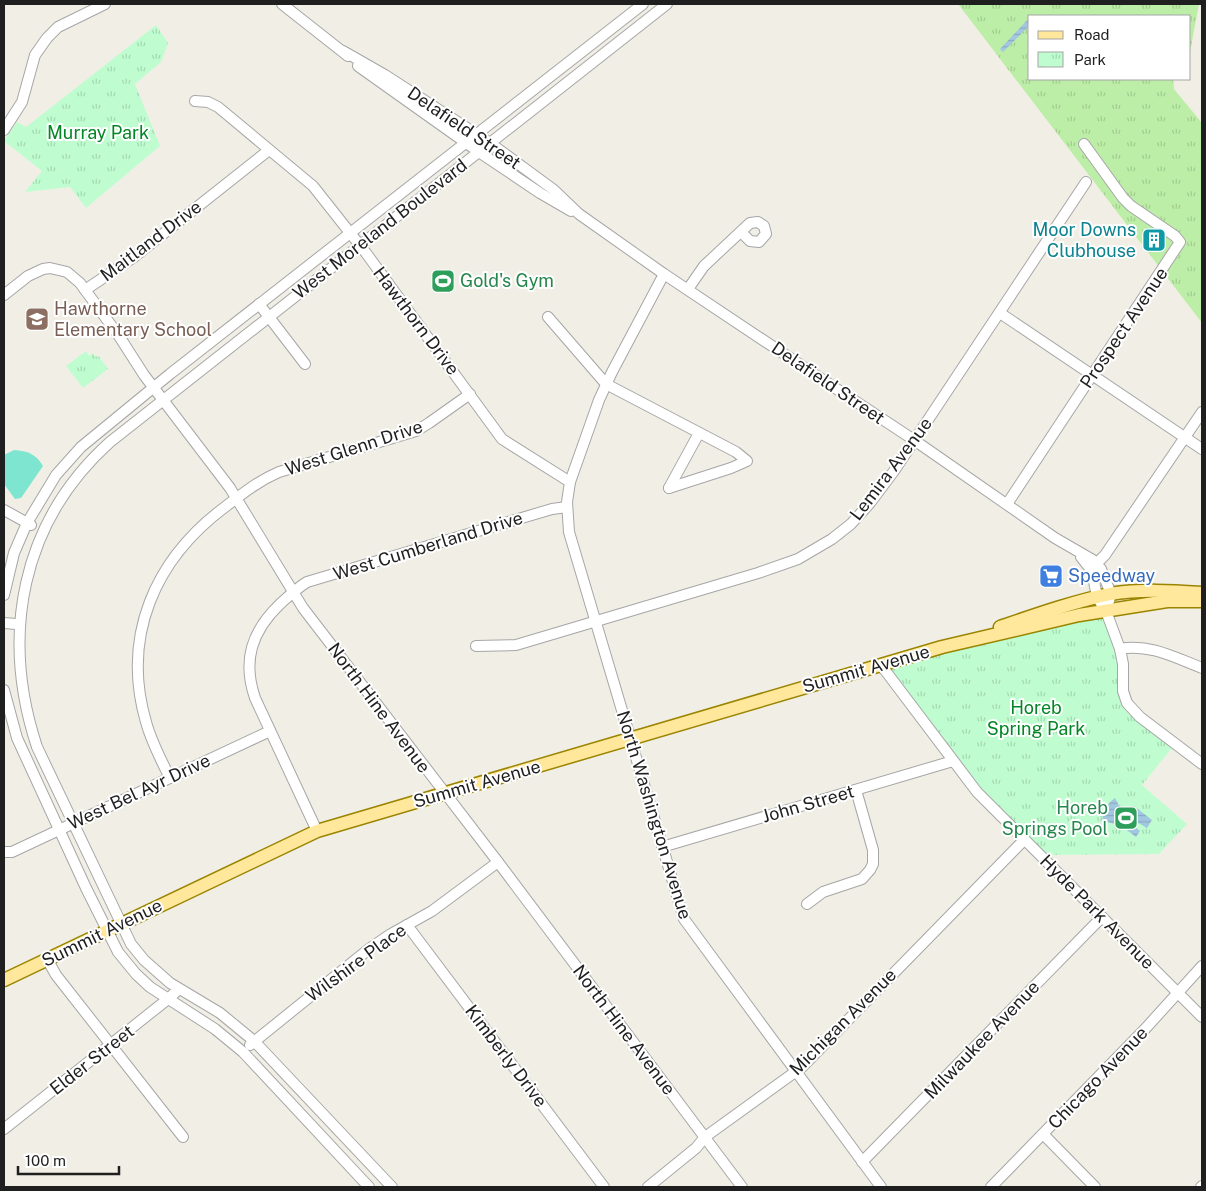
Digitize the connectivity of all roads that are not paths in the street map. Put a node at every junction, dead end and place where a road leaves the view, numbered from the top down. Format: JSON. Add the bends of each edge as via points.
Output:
{"nodes":[{"id":1,"x":105,"y":4,"type":"edge"},
{"id":2,"x":282,"y":4,"type":"edge"},
{"id":3,"x":642,"y":4,"type":"edge"},
{"id":4,"x":667,"y":4,"type":"edge"},
{"id":5,"x":621,"y":21,"type":"junction"},
{"id":6,"x":630,"y":33,"type":"junction"},
{"id":7,"x":554,"y":73,"type":"junction"},
{"id":8,"x":383,"y":78,"type":"junction"},
{"id":9,"x":564,"y":85,"type":"junction"},
{"id":10,"x":525,"y":96,"type":"junction"},
{"id":11,"x":195,"y":101,"type":"dead end"},
{"id":12,"x":534,"y":108,"type":"junction"},
{"id":13,"x":443,"y":113,"type":"junction"},
{"id":14,"x":437,"y":122,"type":"junction"},
{"id":15,"x":4,"y":130,"type":"edge"},
{"id":16,"x":476,"y":135,"type":"junction"},
{"id":17,"x":466,"y":142,"type":"junction"},
{"id":18,"x":490,"y":143,"type":"junction"},
{"id":19,"x":1084,"y":144,"type":"dead end"},
{"id":20,"x":269,"y":150,"type":"junction"},
{"id":21,"x":479,"y":152,"type":"junction"},
{"id":22,"x":518,"y":164,"type":"junction"},
{"id":23,"x":432,"y":169,"type":"junction"},
{"id":24,"x":512,"y":174,"type":"junction"},
{"id":25,"x":442,"y":181,"type":"junction"},
{"id":26,"x":1086,"y":182,"type":"dead end"},
{"id":27,"x":543,"y":189,"type":"junction"},
{"id":28,"x":393,"y":199,"type":"junction"},
{"id":29,"x":402,"y":212,"type":"junction"},
{"id":30,"x":741,"y":232,"type":"dead end"},
{"id":31,"x":350,"y":233,"type":"junction"},
{"id":32,"x":359,"y":245,"type":"junction"},
{"id":33,"x":664,"y":274,"type":"junction"},
{"id":34,"x":688,"y":289,"type":"junction"},
{"id":35,"x":85,"y":290,"type":"junction"},
{"id":36,"x":4,"y":295,"type":"edge"},
{"id":37,"x":258,"y":304,"type":"junction"},
{"id":38,"x":1000,"y":312,"type":"junction"},
{"id":39,"x":268,"y":316,"type":"junction"},
{"id":40,"x":548,"y":317,"type":"dead end"},
{"id":41,"x":305,"y":364,"type":"dead end"},
{"id":42,"x":176,"y":369,"type":"junction"},
{"id":43,"x":1093,"y":375,"type":"junction"},
{"id":44,"x":186,"y":381,"type":"junction"},
{"id":45,"x":606,"y":384,"type":"junction"},
{"id":46,"x":153,"y":387,"type":"junction"},
{"id":47,"x":470,"y":394,"type":"junction"},
{"id":48,"x":163,"y":399,"type":"junction"},
{"id":49,"x":1202,"y":412,"type":"edge"},
{"id":50,"x":699,"y":433,"type":"junction"},
{"id":51,"x":1186,"y":437,"type":"junction"},
{"id":52,"x":914,"y":440,"type":"junction"},
{"id":53,"x":1202,"y":449,"type":"edge"},
{"id":54,"x":570,"y":482,"type":"junction"},
{"id":55,"x":236,"y":498,"type":"junction"},
{"id":56,"x":1007,"y":504,"type":"junction"},
{"id":57,"x":566,"y":508,"type":"junction"},
{"id":58,"x":4,"y":510,"type":"edge"},
{"id":59,"x":27,"y":523,"type":"junction"},
{"id":60,"x":40,"y":530,"type":"junction"},
{"id":61,"x":1077,"y":551,"type":"junction"},
{"id":62,"x":1097,"y":564,"type":"junction"},
{"id":63,"x":292,"y":593,"type":"junction"},
{"id":64,"x":1202,"y":593,"type":"edge"},
{"id":65,"x":1110,"y":594,"type":"junction"},
{"id":66,"x":4,"y":595,"type":"edge"},
{"id":67,"x":1097,"y":598,"type":"junction"},
{"id":68,"x":1202,"y":601,"type":"edge"},
{"id":69,"x":1106,"y":611,"type":"junction"},
{"id":70,"x":596,"y":622,"type":"junction"},
{"id":71,"x":4,"y":623,"type":"edge"},
{"id":72,"x":16,"y":624,"type":"junction"},
{"id":73,"x":971,"y":641,"type":"junction"},
{"id":74,"x":476,"y":646,"type":"dead end"},
{"id":75,"x":1120,"y":648,"type":"junction"},
{"id":76,"x":881,"y":665,"type":"junction"},
{"id":77,"x":1202,"y":668,"type":"edge"},
{"id":78,"x":20,"y":692,"type":"junction"},
{"id":79,"x":4,"y":695,"type":"edge"},
{"id":80,"x":270,"y":731,"type":"junction"},
{"id":81,"x":630,"y":739,"type":"junction"},
{"id":82,"x":953,"y":761,"type":"junction"},
{"id":83,"x":1202,"y":764,"type":"edge"},
{"id":84,"x":170,"y":778,"type":"junction"},
{"id":85,"x":856,"y":790,"type":"junction"},
{"id":86,"x":444,"y":794,"type":"junction"},
{"id":87,"x":73,"y":823,"type":"junction"},
{"id":88,"x":59,"y":830,"type":"junction"},
{"id":89,"x":317,"y":831,"type":"junction"},
{"id":90,"x":1024,"y":840,"type":"junction"},
{"id":91,"x":662,"y":847,"type":"junction"},
{"id":92,"x":6,"y":852,"type":"edge"},
{"id":93,"x":498,"y":862,"type":"junction"},
{"id":94,"x":100,"y":881,"type":"junction"},
{"id":95,"x":86,"y":888,"type":"junction"},
{"id":96,"x":807,"y":904,"type":"dead end"},
{"id":97,"x":1102,"y":917,"type":"junction"},
{"id":98,"x":120,"y":924,"type":"junction"},
{"id":99,"x":407,"y":925,"type":"junction"},
{"id":100,"x":107,"y":931,"type":"junction"},
{"id":101,"x":47,"y":960,"type":"junction"},
{"id":102,"x":144,"y":960,"type":"junction"},
{"id":103,"x":1202,"y":966,"type":"edge"},
{"id":104,"x":132,"y":969,"type":"junction"},
{"id":105,"x":4,"y":980,"type":"edge"},
{"id":106,"x":179,"y":989,"type":"junction"},
{"id":107,"x":1179,"y":993,"type":"junction"},
{"id":108,"x":168,"y":999,"type":"junction"},
{"id":109,"x":1202,"y":1017,"type":"edge"},
{"id":110,"x":254,"y":1041,"type":"junction"},
{"id":111,"x":111,"y":1045,"type":"junction"},
{"id":112,"x":242,"y":1052,"type":"junction"},
{"id":113,"x":796,"y":1072,"type":"junction"},
{"id":114,"x":4,"y":1129,"type":"edge"},
{"id":115,"x":1043,"y":1134,"type":"junction"},
{"id":116,"x":183,"y":1137,"type":"dead end"},
{"id":117,"x":705,"y":1137,"type":"junction"},
{"id":118,"x":862,"y":1162,"type":"junction"},
{"id":119,"x":369,"y":1187,"type":"edge"},
{"id":120,"x":392,"y":1187,"type":"edge"},
{"id":121,"x":604,"y":1187,"type":"edge"},
{"id":122,"x":648,"y":1187,"type":"edge"},
{"id":123,"x":742,"y":1187,"type":"edge"},
{"id":124,"x":880,"y":1187,"type":"edge"},
{"id":125,"x":991,"y":1187,"type":"edge"},
{"id":126,"x":1095,"y":1187,"type":"edge"}],
"edges":[{"from":1,"to":15,"type":"street","via":[[58,27],[47,38],[35,56],[22,102]]},
{"from":2,"to":8,"type":"street","name":"Delafield Street"},
{"from":3,"to":5,"type":"street","name":"West Moreland Boulevard"},
{"from":4,"to":6,"type":"street","name":"West Moreland Boulevard"},
{"from":5,"to":6,"type":"street"},
{"from":5,"to":7,"type":"street","name":"West Moreland Boulevard"},
{"from":6,"to":9,"type":"street","name":"West Moreland Boulevard"},
{"from":7,"to":9,"type":"street"},
{"from":7,"to":10,"type":"street","name":"West Moreland Boulevard"},
{"from":8,"to":13,"type":"street","name":"Delafield Street"},
{"from":8,"to":14,"type":"street","name":"Delafield Street"},
{"from":9,"to":12,"type":"street","name":"West Moreland Boulevard"},
{"from":10,"to":12,"type":"street"},
{"from":10,"to":16,"type":"street","name":"West Moreland Boulevard"},
{"from":11,"to":20,"type":"street","name":"Hawthorn Drive","via":[[218,107]]},
{"from":12,"to":18,"type":"street","name":"West Moreland Boulevard"},
{"from":13,"to":14,"type":"street"},
{"from":13,"to":16,"type":"street","name":"Delafield Street"},
{"from":14,"to":17,"type":"street","name":"Delafield Street"},
{"from":16,"to":17,"type":"street","name":"West Moreland Boulevard"},
{"from":16,"to":18,"type":"street","name":"Delafield Street"},
{"from":17,"to":21,"type":"street","name":"Delafield Street"},
{"from":17,"to":23,"type":"street","name":"West Moreland Boulevard"},
{"from":18,"to":21,"type":"street","name":"West Moreland Boulevard"},
{"from":18,"to":22,"type":"street","name":"Delafield Street"},
{"from":19,"to":43,"type":"street","name":"Prospect Avenue","via":[[1123,198],[1180,242]]},
{"from":20,"to":31,"type":"street","name":"Hawthorn Drive","via":[[313,186]]},
{"from":20,"to":35,"type":"street","name":"Maitland Drive","via":[[134,257]]},
{"from":21,"to":24,"type":"street","name":"Delafield Street"},
{"from":21,"to":25,"type":"street","name":"West Moreland Boulevard"},
{"from":22,"to":24,"type":"street"},
{"from":22,"to":27,"type":"street","name":"Delafield Street"},
{"from":23,"to":25,"type":"street"},
{"from":23,"to":28,"type":"street","name":"West Moreland Boulevard"},
{"from":24,"to":27,"type":"street","name":"Delafield Street"},
{"from":25,"to":29,"type":"street","name":"West Moreland Boulevard"},
{"from":26,"to":38,"type":"street","name":"Lemira Avenue"},
{"from":27,"to":33,"type":"street","name":"Delafield Street"},
{"from":28,"to":29,"type":"street"},
{"from":28,"to":31,"type":"street","name":"West Moreland Boulevard"},
{"from":29,"to":32,"type":"street","name":"West Moreland Boulevard"},
{"from":30,"to":34,"type":"street","via":[[704,266]]},
{"from":31,"to":32,"type":"street","name":"Hawthorn Drive"},
{"from":31,"to":37,"type":"street","name":"West Moreland Boulevard"},
{"from":32,"to":39,"type":"street","name":"West Moreland Boulevard"},
{"from":32,"to":47,"type":"street","name":"Hawthorn Drive"},
{"from":33,"to":34,"type":"street","name":"Delafield Street"},
{"from":33,"to":45,"type":"street","name":"North Washington Avenue"},
{"from":34,"to":52,"type":"street","name":"Delafield Street"},
{"from":35,"to":36,"type":"street","name":"Maitland Drive","via":[[67,272],[50,268],[35,272]]},
{"from":35,"to":46,"type":"street","name":"North Hine Avenue"},
{"from":37,"to":39,"type":"street"},
{"from":37,"to":42,"type":"street","name":"West Moreland Boulevard"},
{"from":38,"to":43,"type":"street"},
{"from":38,"to":52,"type":"street","name":"Lemira Avenue"},
{"from":39,"to":41,"type":"street"},
{"from":39,"to":44,"type":"street","name":"West Moreland Boulevard"},
{"from":40,"to":45,"type":"street"},
{"from":42,"to":44,"type":"street"},
{"from":42,"to":46,"type":"street","name":"West Moreland Boulevard"},
{"from":43,"to":51,"type":"street"},
{"from":43,"to":56,"type":"street","name":"Prospect Avenue"},
{"from":44,"to":48,"type":"street","name":"West Moreland Boulevard"},
{"from":45,"to":50,"type":"street"},
{"from":45,"to":54,"type":"street","name":"North Washington Avenue"},
{"from":46,"to":48,"type":"street","name":"North Hine Avenue"},
{"from":46,"to":59,"type":"street","name":"West Moreland Boulevard","via":[[70,458]]},
{"from":47,"to":54,"type":"street","name":"Hawthorn Drive","via":[[505,442]]},
{"from":47,"to":55,"type":"street","name":"West Glenn Drive","via":[[416,431],[270,476]]},
{"from":48,"to":55,"type":"street","name":"North Hine Avenue"},
{"from":48,"to":60,"type":"street","name":"West Moreland Boulevard","via":[[83,467]]},
{"from":49,"to":51,"type":"street"},
{"from":50,"to":50,"type":"street","via":[[747,460],[669,488]]},
{"from":51,"to":53,"type":"street"},
{"from":51,"to":62,"type":"street"},
{"from":52,"to":56,"type":"street","name":"Delafield Street"},
{"from":52,"to":70,"type":"street","name":"Lemira Avenue","via":[[863,512],[816,549],[772,569]]},
{"from":54,"to":57,"type":"street","name":"North Washington Avenue"},
{"from":55,"to":63,"type":"street","name":"North Hine Avenue"},
{"from":55,"to":84,"type":"street","name":"West Glenn Drive","via":[[202,525],[174,556],[153,594],[143,624],[138,668],[140,699],[149,733]]},
{"from":56,"to":61,"type":"street","name":"Delafield Street"},
{"from":57,"to":63,"type":"street","name":"West Cumberland Drive","via":[[552,509],[316,579]]},
{"from":57,"to":70,"type":"street","name":"North Washington Avenue","via":[[569,532]]},
{"from":58,"to":59,"type":"street"},
{"from":59,"to":60,"type":"street"},
{"from":59,"to":66,"type":"street","name":"West Moreland Boulevard","via":[[14,553]]},
{"from":60,"to":72,"type":"street","name":"West Moreland Boulevard","via":[[22,581]]},
{"from":61,"to":62,"type":"street","name":"Delafield Street"},
{"from":61,"to":67,"type":"street","name":"Delafield Street","via":[[1092,571]]},
{"from":62,"to":65,"type":"street"},
{"from":63,"to":80,"type":"street","name":"West Cumberland Drive","via":[[261,626],[250,654],[251,687]]},
{"from":63,"to":86,"type":"street","name":"North Hine Avenue"},
{"from":64,"to":65,"type":"main road","via":[[1140,591]]},
{"from":65,"to":67,"type":"main road","name":"Summit Avenue"},
{"from":65,"to":69,"type":"street"},
{"from":67,"to":69,"type":"street","name":"Delafield Street"},
{"from":67,"to":73,"type":"main road","name":"Summit Avenue","via":[[997,628]]},
{"from":68,"to":69,"type":"main road","via":[[1168,601]]},
{"from":69,"to":73,"type":"main road","name":"Summit Avenue"},
{"from":69,"to":75,"type":"street","name":"Delafield Street"},
{"from":70,"to":74,"type":"street","name":"Lemira Avenue","via":[[516,645]]},
{"from":70,"to":81,"type":"street","name":"North Washington Avenue"},
{"from":71,"to":72,"type":"street"},
{"from":72,"to":78,"type":"street","name":"West Moreland Boulevard","via":[[16,668]]},
{"from":73,"to":76,"type":"main road","name":"Summit Avenue"},
{"from":75,"to":77,"type":"street","via":[[1138,646]]},
{"from":75,"to":83,"type":"street","name":"Delafield Street","via":[[1122,691],[1127,703],[1140,717]]},
{"from":76,"to":81,"type":"main road","name":"Summit Avenue"},
{"from":76,"to":82,"type":"street","name":"Hyde Park Avenue"},
{"from":78,"to":79,"type":"street"},
{"from":78,"to":87,"type":"street","name":"West Moreland Boulevard","via":[[31,731]]},
{"from":79,"to":88,"type":"street","via":[[17,738]]},
{"from":80,"to":84,"type":"street","name":"West Bel Ayr Drive"},
{"from":80,"to":89,"type":"street","name":"West Cumberland Drive"},
{"from":81,"to":86,"type":"main road","name":"Summit Avenue"},
{"from":81,"to":91,"type":"street","name":"North Washington Avenue"},
{"from":82,"to":85,"type":"street","name":"John Street"},
{"from":82,"to":90,"type":"street","name":"Hyde Park Avenue","via":[[977,792]]},
{"from":84,"to":87,"type":"street","name":"West Bel Ayr Drive"},
{"from":85,"to":91,"type":"street","name":"John Street"},
{"from":85,"to":96,"type":"street","via":[[873,850],[873,864],[862,879],[823,892]]},
{"from":86,"to":89,"type":"main road","name":"Summit Avenue"},
{"from":86,"to":93,"type":"street","name":"North Hine Avenue"},
{"from":87,"to":88,"type":"street","name":"West Bel Ayr Drive"},
{"from":87,"to":94,"type":"street","name":"West Moreland Boulevard"},
{"from":88,"to":92,"type":"street","name":"West Bel Ayr Drive"},
{"from":88,"to":95,"type":"street"},
{"from":89,"to":98,"type":"main road","name":"Summit Avenue"},
{"from":90,"to":97,"type":"street","name":"Hyde Park Avenue"},
{"from":90,"to":113,"type":"street","name":"Michigan Avenue"},
{"from":91,"to":113,"type":"street","name":"North Washington Avenue","via":[[686,923]]},
{"from":93,"to":99,"type":"street","name":"Wilshire Place","via":[[432,911]]},
{"from":93,"to":117,"type":"street","name":"North Hine Avenue"},
{"from":94,"to":95,"type":"street"},
{"from":94,"to":98,"type":"street","name":"West Moreland Boulevard"},
{"from":95,"to":100,"type":"street"},
{"from":97,"to":107,"type":"street","name":"Hyde Park Avenue"},
{"from":97,"to":118,"type":"street","name":"Milwaukee Avenue"},
{"from":98,"to":100,"type":"main road","name":"Summit Avenue"},
{"from":98,"to":102,"type":"street","name":"West Moreland Boulevard"},
{"from":99,"to":110,"type":"street","name":"Wilshire Place","via":[[369,949]]},
{"from":99,"to":121,"type":"street","name":"Kimberly Drive"},
{"from":100,"to":101,"type":"main road","name":"Summit Avenue"},
{"from":100,"to":104,"type":"street"},
{"from":101,"to":105,"type":"main road","name":"Summit Avenue"},
{"from":101,"to":111,"type":"street"},
{"from":102,"to":104,"type":"street"},
{"from":102,"to":106,"type":"street","name":"West Moreland Boulevard"},
{"from":103,"to":107,"type":"street","name":"Chicago Avenue"},
{"from":104,"to":108,"type":"street"},
{"from":106,"to":108,"type":"street","name":"Elder Street"},
{"from":106,"to":110,"type":"street","name":"West Moreland Boulevard","via":[[220,1013]]},
{"from":107,"to":109,"type":"street","name":"Hyde Park Avenue"},
{"from":107,"to":115,"type":"street","name":"Chicago Avenue"},
{"from":108,"to":111,"type":"street","name":"Elder Street"},
{"from":108,"to":112,"type":"street","via":[[215,1029]]},
{"from":110,"to":112,"type":"street","name":"Wilshire Place"},
{"from":110,"to":120,"type":"street","name":"West Moreland Boulevard"},
{"from":111,"to":114,"type":"street","name":"Elder Street"},
{"from":111,"to":116,"type":"street"},
{"from":112,"to":119,"type":"street"},
{"from":113,"to":117,"type":"street","name":"Michigan Avenue"},
{"from":113,"to":118,"type":"street","name":"North Washington Avenue"},
{"from":115,"to":125,"type":"street","name":"Chicago Avenue"},
{"from":115,"to":126,"type":"street"},
{"from":117,"to":122,"type":"street","name":"Michigan Avenue"},
{"from":117,"to":123,"type":"street","name":"North Hine Avenue"},
{"from":118,"to":124,"type":"street","name":"North Washington Avenue"}]}
